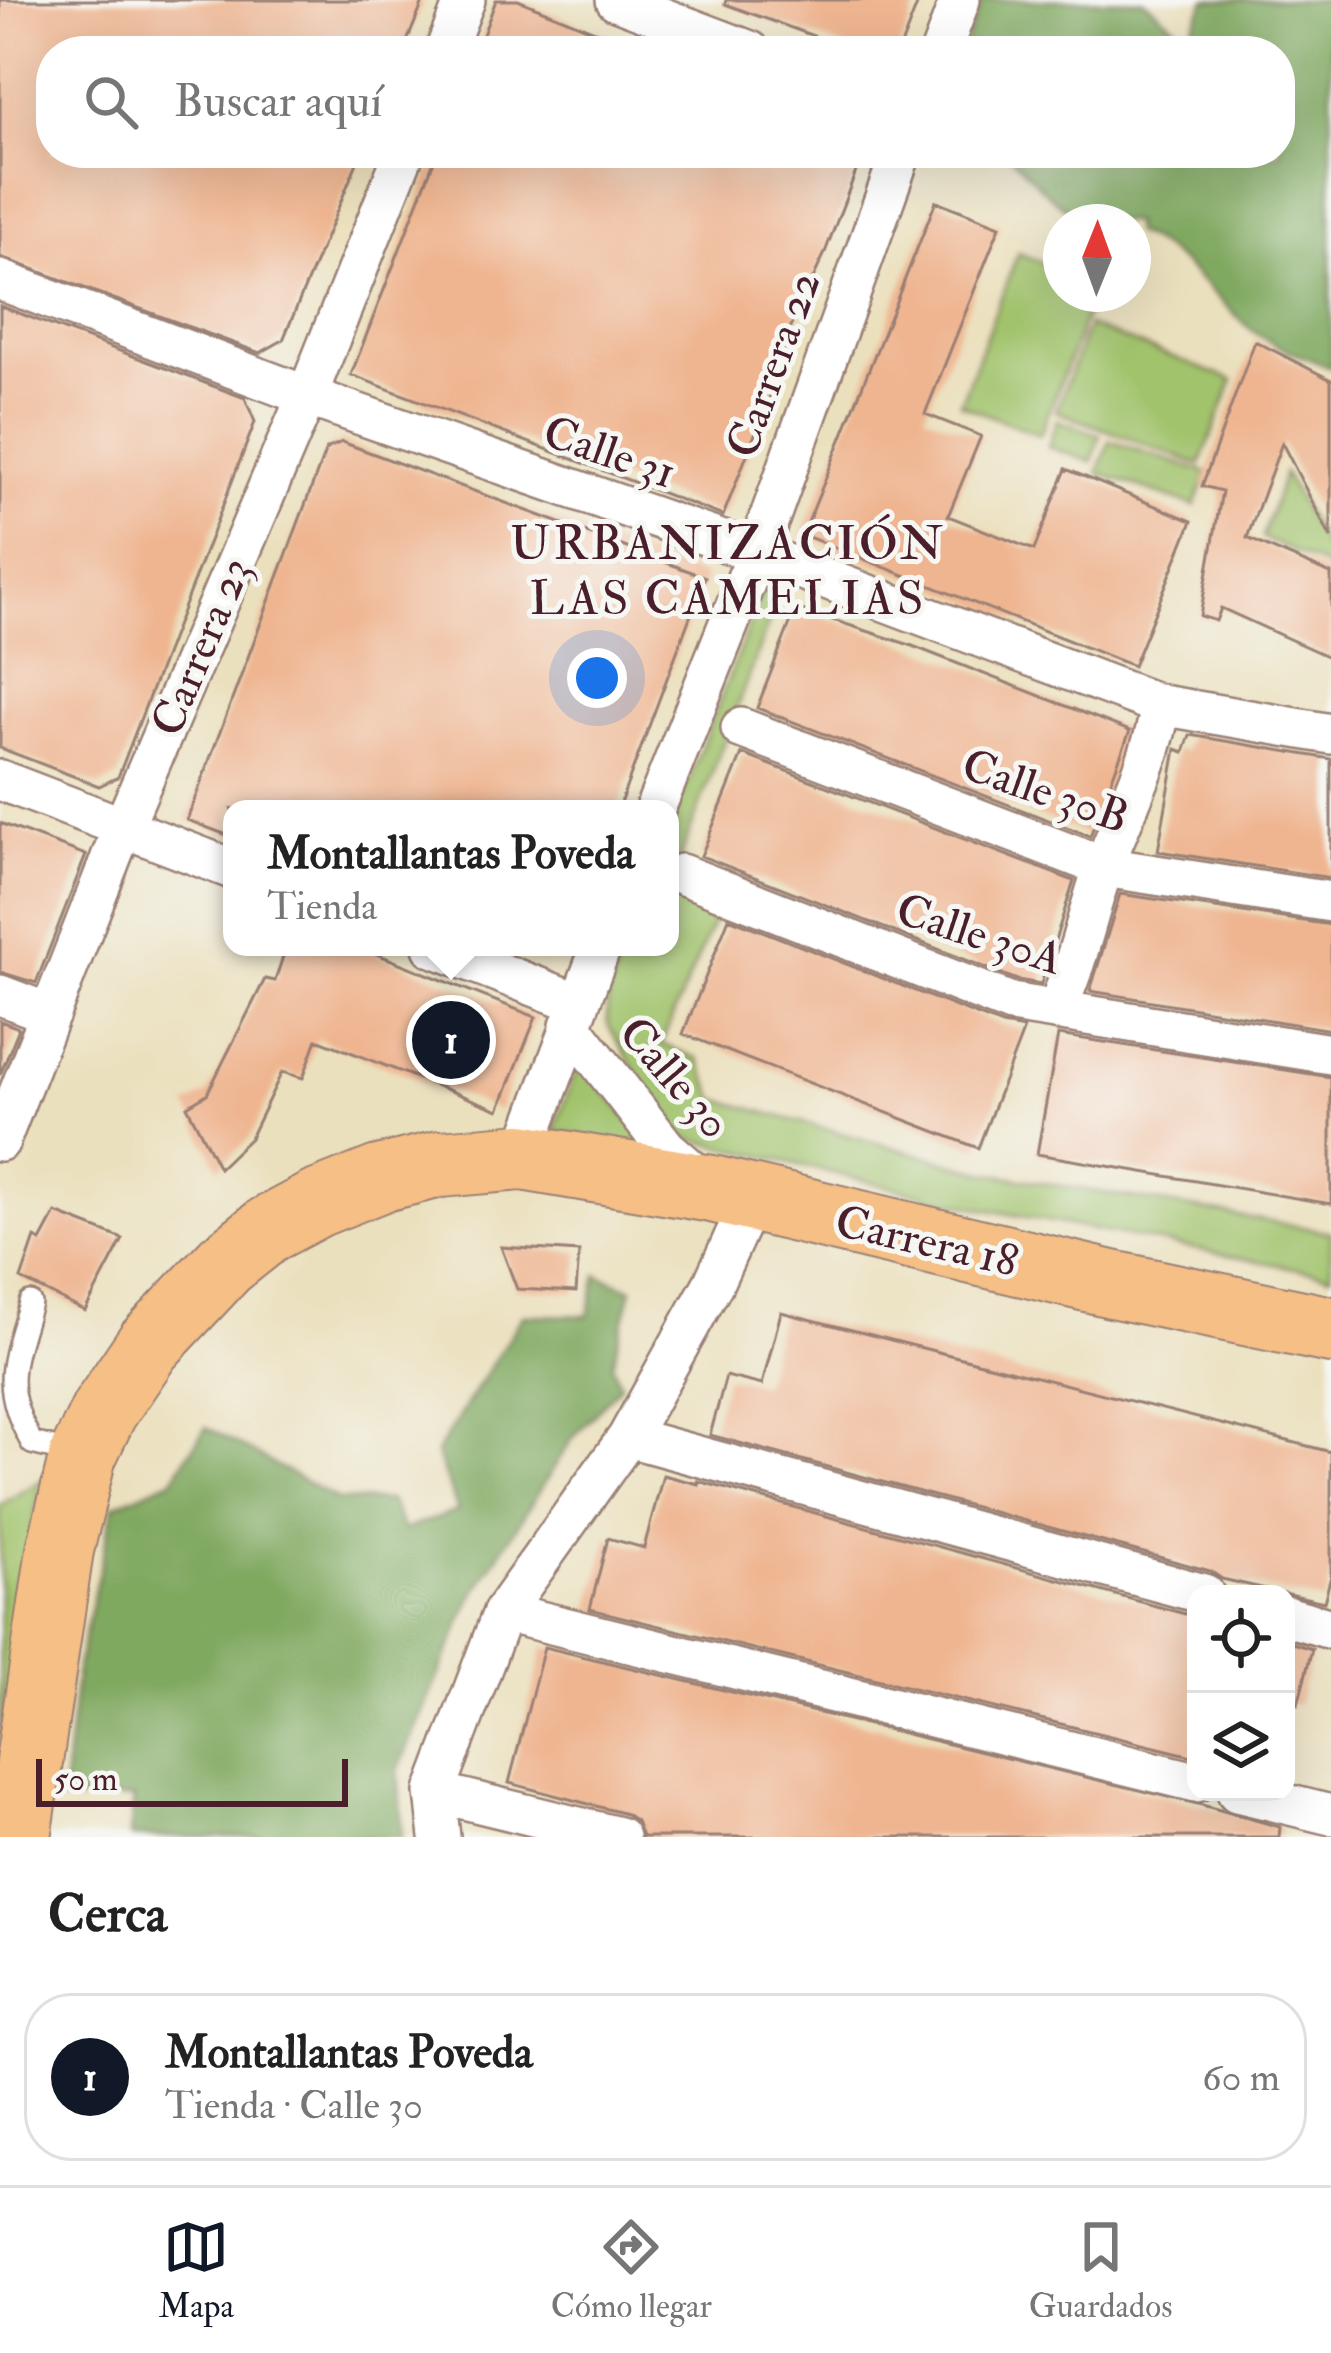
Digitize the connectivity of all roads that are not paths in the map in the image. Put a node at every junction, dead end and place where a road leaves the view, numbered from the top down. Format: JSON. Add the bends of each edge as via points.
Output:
{"nodes":[{"id":1,"x":465,"y":0,"type":"edge"},
{"id":2,"x":616,"y":0,"type":"edge"},
{"id":3,"x":960,"y":0,"type":"edge"},
{"id":4,"x":451,"y":36,"type":"edge"},
{"id":5,"x":711,"y":36,"type":"edge"},
{"id":6,"x":946,"y":36,"type":"edge"},
{"id":7,"x":398,"y":168,"type":"edge"},
{"id":8,"x":897,"y":168,"type":"edge"},
{"id":9,"x":0,"y":280,"type":"edge"},
{"id":10,"x":307,"y":396,"type":"junction"},
{"id":11,"x":757,"y":553,"type":"junction"},
{"id":12,"x":1161,"y":706,"type":"junction"},
{"id":13,"x":741,"y":728,"type":"dead end"},
{"id":14,"x":1331,"y":734,"type":"edge"},
{"id":15,"x":0,"y":780,"type":"edge"},
{"id":16,"x":659,"y":800,"type":"edge"},
{"id":17,"x":123,"y":826,"type":"junction"},
{"id":18,"x":223,"y":865,"type":"edge"},
{"id":19,"x":1104,"y":866,"type":"junction"},
{"id":20,"x":681,"y":874,"type":"dead end"},
{"id":21,"x":1331,"y":902,"type":"edge"},
{"id":22,"x":452,"y":956,"type":"edge"},
{"id":23,"x":597,"y":956,"type":"edge"},
{"id":24,"x":0,"y":995,"type":"edge"},
{"id":25,"x":1056,"y":1010,"type":"junction"},
{"id":26,"x":50,"y":1014,"type":"junction"},
{"id":27,"x":574,"y":1014,"type":"junction"},
{"id":28,"x":1331,"y":1054,"type":"edge"},
{"id":29,"x":0,"y":1141,"type":"edge"},
{"id":30,"x":522,"y":1157,"type":"junction"},
{"id":31,"x":732,"y":1193,"type":"junction"},
{"id":32,"x":30,"y":1304,"type":"dead end"},
{"id":33,"x":1331,"y":1330,"type":"edge"},
{"id":34,"x":628,"y":1437,"type":"junction"},
{"id":35,"x":83,"y":1455,"type":"junction"},
{"id":36,"x":1187,"y":1589,"type":"edge"},
{"id":37,"x":503,"y":1612,"type":"junction"},
{"id":38,"x":1295,"y":1619,"type":"edge"},
{"id":39,"x":1331,"y":1629,"type":"edge"},
{"id":40,"x":1187,"y":1780,"type":"edge"},
{"id":41,"x":435,"y":1792,"type":"junction"},
{"id":42,"x":1274,"y":1801,"type":"edge"},
{"id":43,"x":1331,"y":1815,"type":"edge"},
{"id":44,"x":18,"y":1837,"type":"edge"},
{"id":45,"x":440,"y":1837,"type":"edge"},
{"id":46,"x":619,"y":1837,"type":"edge"}],
"edges":[{"from":1,"to":4,"type":"street"},
{"from":2,"to":5,"type":"street"},
{"from":3,"to":6,"type":"street"},
{"from":7,"to":10,"type":"street","name":"Carrera 23"},
{"from":8,"to":11,"type":"street","name":"Carrera 22"},
{"from":9,"to":10,"type":"street","name":"Calle 31"},
{"from":10,"to":11,"type":"street","name":"Calle 31"},
{"from":10,"to":17,"type":"street","name":"Carrera 23"},
{"from":11,"to":12,"type":"street","name":"Calle 31"},
{"from":11,"to":16,"type":"street","name":"Carrera 22"},
{"from":12,"to":14,"type":"street","name":"Calle 31"},
{"from":12,"to":19,"type":"street"},
{"from":13,"to":19,"type":"street","name":"Calle 30B"},
{"from":15,"to":17,"type":"street"},
{"from":17,"to":18,"type":"street"},
{"from":17,"to":26,"type":"street","name":"Carrera 23"},
{"from":19,"to":21,"type":"street","name":"Calle 30B"},
{"from":19,"to":25,"type":"street"},
{"from":20,"to":25,"type":"street","name":"Calle 30A","via":[[1011,1003]]},
{"from":22,"to":27,"type":"street","name":"Calle 30"},
{"from":23,"to":27,"type":"street"},
{"from":24,"to":26,"type":"street"},
{"from":25,"to":28,"type":"street","name":"Calle 30A"},
{"from":26,"to":29,"type":"street","name":"Carrera 23"},
{"from":27,"to":30,"type":"street"},
{"from":27,"to":31,"type":"street","name":"Calle 30","via":[[666,1148]]},
{"from":30,"to":31,"type":"highway","name":"Carrera 18"},
{"from":30,"to":35,"type":"highway","via":[[379,1179],[269,1229],[148,1346]]},
{"from":31,"to":33,"type":"highway","name":"Carrera 18"},
{"from":31,"to":34,"type":"street","via":[[713,1284]]},
{"from":32,"to":35,"type":"lane","via":[[8,1379],[13,1412],[32,1444]]},
{"from":34,"to":36,"type":"street"},
{"from":34,"to":37,"type":"street"},
{"from":35,"to":44,"type":"highway","via":[[60,1550]]},
{"from":37,"to":40,"type":"street"},
{"from":37,"to":41,"type":"street"},
{"from":38,"to":39,"type":"street"},
{"from":41,"to":45,"type":"street"},
{"from":41,"to":46,"type":"street"},
{"from":42,"to":43,"type":"street"}]}
